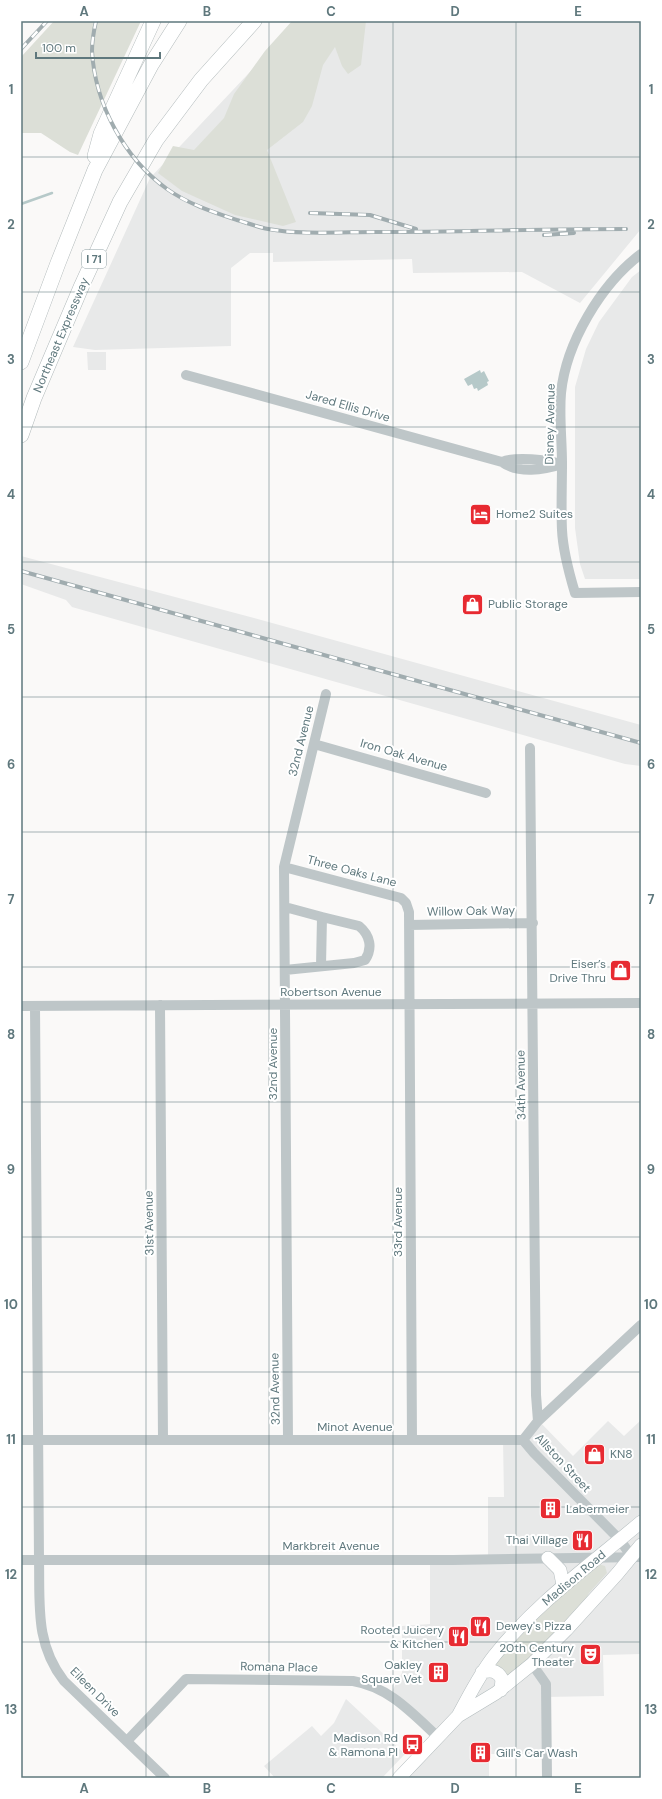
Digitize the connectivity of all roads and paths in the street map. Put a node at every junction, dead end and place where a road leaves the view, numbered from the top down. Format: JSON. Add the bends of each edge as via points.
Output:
{"nodes":[{"id":1,"x":153,"y":21,"type":"edge"},
{"id":2,"x":179,"y":21,"type":"edge"},
{"id":3,"x":254,"y":21,"type":"edge"},
{"id":4,"x":82,"y":201,"type":"junction"},
{"id":5,"x":641,"y":254,"type":"edge"},
{"id":6,"x":21,"y":362,"type":"edge"},
{"id":7,"x":186,"y":375,"type":"dead end"},
{"id":8,"x":21,"y":435,"type":"edge"},
{"id":9,"x":562,"y":464,"type":"junction"},
{"id":10,"x":641,"y":592,"type":"edge"},
{"id":11,"x":326,"y":694,"type":"dead end"},
{"id":12,"x":314,"y":744,"type":"junction"},
{"id":13,"x":530,"y":748,"type":"dead end"},
{"id":14,"x":486,"y":793,"type":"dead end"},
{"id":15,"x":284,"y":867,"type":"junction"},
{"id":16,"x":285,"y":906,"type":"junction"},
{"id":17,"x":322,"y":917,"type":"junction"},
{"id":18,"x":533,"y":923,"type":"junction"},
{"id":19,"x":409,"y":925,"type":"junction"},
{"id":20,"x":321,"y":966,"type":"junction"},
{"id":21,"x":285,"y":970,"type":"junction"},
{"id":22,"x":641,"y":1003,"type":"edge"},
{"id":23,"x":409,"y":1004,"type":"junction"},
{"id":24,"x":532,"y":1004,"type":"junction"},
{"id":25,"x":160,"y":1005,"type":"junction"},
{"id":26,"x":286,"y":1005,"type":"junction"},
{"id":27,"x":21,"y":1006,"type":"edge"},
{"id":28,"x":35,"y":1006,"type":"junction"},
{"id":29,"x":641,"y":1325,"type":"edge"},
{"id":30,"x":538,"y":1421,"type":"junction"},
{"id":31,"x":21,"y":1440,"type":"edge"},
{"id":32,"x":38,"y":1440,"type":"junction"},
{"id":33,"x":163,"y":1440,"type":"junction"},
{"id":34,"x":288,"y":1440,"type":"junction"},
{"id":35,"x":412,"y":1440,"type":"junction"},
{"id":36,"x":523,"y":1440,"type":"junction"},
{"id":37,"x":641,"y":1522,"type":"edge"},
{"id":38,"x":620,"y":1540,"type":"junction"},
{"id":39,"x":641,"y":1545,"type":"edge"},
{"id":40,"x":599,"y":1557,"type":"junction"},
{"id":41,"x":636,"y":1557,"type":"edge"},
{"id":42,"x":548,"y":1558,"type":"junction"},
{"id":43,"x":21,"y":1560,"type":"edge"},
{"id":44,"x":39,"y":1560,"type":"junction"},
{"id":45,"x":563,"y":1585,"type":"junction"},
{"id":46,"x":532,"y":1664,"type":"junction"},
{"id":47,"x":480,"y":1676,"type":"junction"},
{"id":48,"x":498,"y":1692,"type":"junction"},
{"id":49,"x":458,"y":1716,"type":"junction"},
{"id":50,"x":438,"y":1737,"type":"junction"},
{"id":51,"x":126,"y":1741,"type":"junction"},
{"id":52,"x":165,"y":1778,"type":"edge"},
{"id":53,"x":399,"y":1778,"type":"edge"},
{"id":54,"x":547,"y":1778,"type":"edge"}],
"edges":[{"from":1,"to":4,"type":"highway","via":[[101,134]]},
{"from":2,"to":4,"type":"highway","via":[[121,120]]},
{"from":3,"to":8,"type":"highway","name":"Northeast Expressway","number":"I 71","via":[[201,80],[156,140],[120,202],[82,285]]},
{"from":4,"to":6,"type":"highway"},
{"from":5,"to":9,"type":"street","name":"Disney Avenue","via":[[617,277],[592,310],[569,357],[561,394]]},
{"from":7,"to":9,"type":"street","name":"Jared Ellis Drive","via":[[502,462],[509,467],[546,469]]},
{"from":9,"to":10,"type":"street","name":"Disney Avenue","via":[[562,532],[575,593]]},
{"from":11,"to":12,"type":"street","name":"32nd Avenue"},
{"from":12,"to":14,"type":"street","name":"Iron Oak Avenue"},
{"from":12,"to":15,"type":"street","name":"32nd Avenue"},
{"from":13,"to":18,"type":"street","name":"34th Avenue"},
{"from":15,"to":16,"type":"street","name":"32nd Avenue"},
{"from":15,"to":19,"type":"street","name":"Three Oaks Lane","via":[[401,898],[406,902],[409,912]]},
{"from":16,"to":17,"type":"street"},
{"from":16,"to":21,"type":"street","name":"32nd Avenue"},
{"from":17,"to":20,"type":"street"},
{"from":17,"to":20,"type":"street","via":[[359,926],[366,933],[370,953],[365,960]]},
{"from":18,"to":19,"type":"street","name":"Willow Oak Way"},
{"from":18,"to":24,"type":"street","name":"34th Avenue"},
{"from":19,"to":23,"type":"street","name":"Three Oaks Lane"},
{"from":20,"to":21,"type":"street"},
{"from":21,"to":26,"type":"street","name":"32nd Avenue"},
{"from":22,"to":24,"type":"street","name":"Robertson Avenue"},
{"from":23,"to":24,"type":"street","name":"Robertson Avenue"},
{"from":23,"to":26,"type":"street","name":"Robertson Avenue"},
{"from":23,"to":35,"type":"street","name":"33rd Avenue"},
{"from":24,"to":30,"type":"street","name":"34th Avenue"},
{"from":25,"to":26,"type":"street","name":"Robertson Avenue"},
{"from":25,"to":28,"type":"street","name":"Robertson Avenue"},
{"from":25,"to":33,"type":"street","name":"31st Avenue"},
{"from":26,"to":34,"type":"street","name":"32nd Avenue"},
{"from":27,"to":28,"type":"street","name":"Robertson Avenue"},
{"from":28,"to":32,"type":"street","name":"Eileen Drive"},
{"from":29,"to":30,"type":"street"},
{"from":30,"to":36,"type":"street"},
{"from":31,"to":32,"type":"street","name":"Minot Avenue"},
{"from":32,"to":33,"type":"street","name":"Minot Avenue"},
{"from":32,"to":44,"type":"street","name":"Eileen Drive"},
{"from":33,"to":34,"type":"street","name":"Minot Avenue"},
{"from":34,"to":35,"type":"street","name":"Minot Avenue"},
{"from":35,"to":36,"type":"street","name":"Minot Avenue"},
{"from":36,"to":38,"type":"street","name":"Allston Street"},
{"from":37,"to":38,"type":"main road","name":"Madison Road"},
{"from":38,"to":40,"type":"main road","name":"Madison Road"},
{"from":38,"to":41,"type":"street","name":"Allston Street"},
{"from":39,"to":41,"type":"main road","name":"Madison Road"},
{"from":40,"to":41,"type":"street","name":"Markbreit Avenue"},
{"from":40,"to":42,"type":"street","name":"Markbreit Avenue"},
{"from":40,"to":45,"type":"main road","name":"Madison Road"},
{"from":41,"to":46,"type":"main road","name":"Madison Road"},
{"from":42,"to":44,"type":"street","name":"Markbreit Avenue"},
{"from":42,"to":45,"type":"main road","via":[[560,1570]]},
{"from":43,"to":44,"type":"street","name":"Markbreit Avenue"},
{"from":44,"to":51,"type":"street","name":"Eileen Drive","via":[[41,1629],[51,1662],[64,1681]]},
{"from":45,"to":47,"type":"main road","name":"Madison Road","via":[[513,1634]]},
{"from":46,"to":48,"type":"main road","name":"Madison Road"},
{"from":46,"to":54,"type":"street","via":[[546,1684]]},
{"from":47,"to":48,"type":"main road","via":[[483,1690]]},
{"from":47,"to":48,"type":"main road","via":[[490,1670],[498,1673],[502,1678]]},
{"from":47,"to":49,"type":"main road","name":"Madison Road"},
{"from":48,"to":49,"type":"main road","name":"Madison Road"},
{"from":49,"to":50,"type":"main road","name":"Madison Road"},
{"from":50,"to":51,"type":"street","name":"Romana Place","via":[[394,1698],[364,1683],[186,1679]]},
{"from":50,"to":53,"type":"main road","name":"Madison Road"},
{"from":51,"to":52,"type":"street","name":"Eileen Drive"}]}
